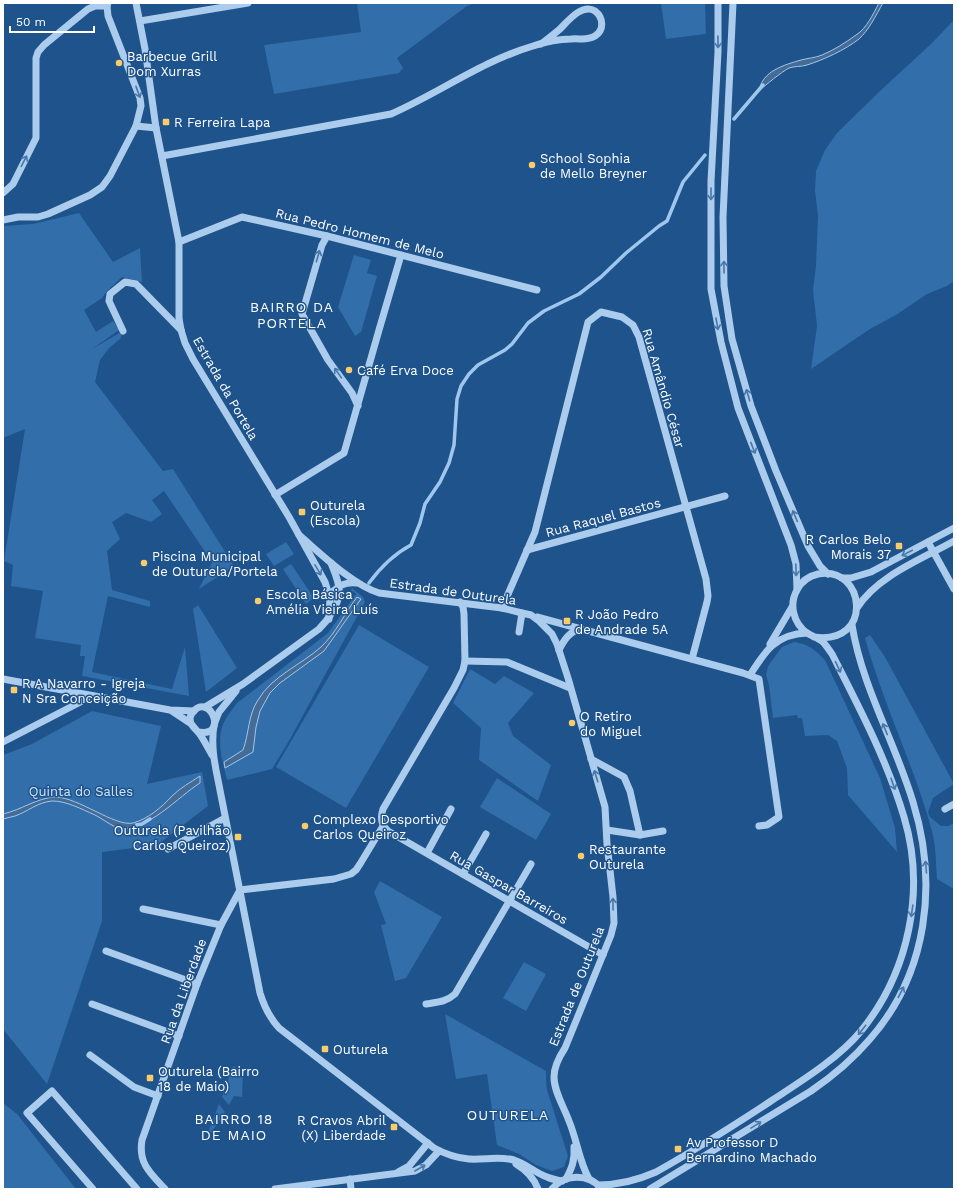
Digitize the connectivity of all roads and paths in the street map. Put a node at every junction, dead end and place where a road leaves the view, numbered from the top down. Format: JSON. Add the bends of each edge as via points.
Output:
{"nodes":[{"id":1,"x":136,"y":3,"type":"edge"},
{"id":2,"x":245,"y":3,"type":"edge"},
{"id":3,"x":718,"y":3,"type":"edge"},
{"id":4,"x":733,"y":3,"type":"edge"},
{"id":5,"x":107,"y":5,"type":"edge"},
{"id":6,"x":140,"y":21,"type":"junction"},
{"id":7,"x":541,"y":44,"type":"junction"},
{"id":8,"x":136,"y":126,"type":"junction"},
{"id":9,"x":156,"y":128,"type":"junction"},
{"id":10,"x":162,"y":156,"type":"junction"},
{"id":11,"x":3,"y":193,"type":"edge"},
{"id":12,"x":3,"y":220,"type":"edge"},
{"id":13,"x":327,"y":236,"type":"junction"},
{"id":14,"x":179,"y":242,"type":"junction"},
{"id":15,"x":401,"y":255,"type":"junction"},
{"id":16,"x":537,"y":290,"type":"dead end"},
{"id":17,"x":181,"y":330,"type":"junction"},
{"id":18,"x":123,"y":331,"type":"dead end"},
{"id":19,"x":358,"y":406,"type":"junction"},
{"id":20,"x":275,"y":495,"type":"junction"},
{"id":21,"x":725,"y":496,"type":"dead end"},
{"id":22,"x":685,"y":508,"type":"junction"},
{"id":23,"x":954,"y":528,"type":"edge"},
{"id":24,"x":299,"y":535,"type":"junction"},
{"id":25,"x":954,"y":541,"type":"edge"},
{"id":26,"x":928,"y":542,"type":"junction"},
{"id":27,"x":527,"y":550,"type":"junction"},
{"id":28,"x":934,"y":552,"type":"junction"},
{"id":29,"x":330,"y":561,"type":"junction"},
{"id":30,"x":828,"y":574,"type":"junction"},
{"id":31,"x":842,"y":578,"type":"junction"},
{"id":32,"x":357,"y":583,"type":"junction"},
{"id":33,"x":339,"y":586,"type":"junction"},
{"id":34,"x":797,"y":589,"type":"junction"},
{"id":35,"x":954,"y":589,"type":"edge"},
{"id":36,"x":329,"y":595,"type":"junction"},
{"id":37,"x":460,"y":602,"type":"junction"},
{"id":38,"x":792,"y":607,"type":"junction"},
{"id":39,"x":502,"y":608,"type":"junction"},
{"id":40,"x":857,"y":608,"type":"junction"},
{"id":41,"x":522,"y":613,"type":"junction"},
{"id":42,"x":531,"y":615,"type":"junction"},
{"id":43,"x":329,"y":619,"type":"junction"},
{"id":44,"x":852,"y":625,"type":"junction"},
{"id":45,"x":580,"y":629,"type":"junction"},
{"id":46,"x":519,"y":632,"type":"dead end"},
{"id":47,"x":807,"y":633,"type":"junction"},
{"id":48,"x":814,"y":637,"type":"junction"},
{"id":49,"x":559,"y":650,"type":"junction"},
{"id":50,"x":766,"y":652,"type":"junction"},
{"id":51,"x":692,"y":659,"type":"junction"},
{"id":52,"x":465,"y":661,"type":"junction"},
{"id":53,"x":750,"y":675,"type":"junction"},
{"id":54,"x":3,"y":679,"type":"edge"},
{"id":55,"x":243,"y":684,"type":"junction"},
{"id":56,"x":570,"y":688,"type":"junction"},
{"id":57,"x":92,"y":696,"type":"junction"},
{"id":58,"x":205,"y":708,"type":"junction"},
{"id":59,"x":170,"y":710,"type":"junction"},
{"id":60,"x":194,"y":711,"type":"junction"},
{"id":61,"x":190,"y":722,"type":"junction"},
{"id":62,"x":215,"y":723,"type":"junction"},
{"id":63,"x":198,"y":732,"type":"junction"},
{"id":64,"x":3,"y":742,"type":"edge"},
{"id":65,"x":213,"y":757,"type":"junction"},
{"id":66,"x":591,"y":759,"type":"junction"},
{"id":67,"x":954,"y":804,"type":"edge"},
{"id":68,"x":451,"y":809,"type":"dead end"},
{"id":69,"x":945,"y":809,"type":"dead end"},
{"id":70,"x":225,"y":818,"type":"junction"},
{"id":71,"x":383,"y":826,"type":"junction"},
{"id":72,"x":759,"y":826,"type":"dead end"},
{"id":73,"x":607,"y":830,"type":"junction"},
{"id":74,"x":663,"y":831,"type":"dead end"},
{"id":75,"x":486,"y":834,"type":"dead end"},
{"id":76,"x":640,"y":835,"type":"junction"},
{"id":77,"x":168,"y":849,"type":"dead end"},
{"id":78,"x":427,"y":853,"type":"junction"},
{"id":79,"x":531,"y":864,"type":"dead end"},
{"id":80,"x":463,"y":874,"type":"junction"},
{"id":81,"x":240,"y":890,"type":"junction"},
{"id":82,"x":509,"y":902,"type":"junction"},
{"id":83,"x":143,"y":909,"type":"dead end"},
{"id":84,"x":221,"y":925,"type":"junction"},
{"id":85,"x":106,"y":951,"type":"dead end"},
{"id":86,"x":603,"y":955,"type":"junction"},
{"id":87,"x":197,"y":984,"type":"junction"},
{"id":88,"x":92,"y":1004,"type":"dead end"},
{"id":89,"x":426,"y":1004,"type":"dead end"},
{"id":90,"x":179,"y":1036,"type":"junction"},
{"id":91,"x":90,"y":1055,"type":"dead end"},
{"id":92,"x":158,"y":1096,"type":"junction"},
{"id":93,"x":574,"y":1137,"type":"junction"},
{"id":94,"x":428,"y":1144,"type":"junction"},
{"id":95,"x":439,"y":1151,"type":"junction"},
{"id":96,"x":501,"y":1158,"type":"junction"},
{"id":97,"x":395,"y":1174,"type":"junction"},
{"id":98,"x":350,"y":1179,"type":"junction"},
{"id":99,"x":589,"y":1179,"type":"junction"},
{"id":100,"x":564,"y":1180,"type":"junction"},
{"id":101,"x":600,"y":1187,"type":"edge"},
{"id":102,"x":162,"y":1188,"type":"edge"},
{"id":103,"x":93,"y":1189,"type":"edge"},
{"id":104,"x":137,"y":1189,"type":"edge"},
{"id":105,"x":275,"y":1189,"type":"edge"},
{"id":106,"x":351,"y":1189,"type":"edge"},
{"id":107,"x":538,"y":1189,"type":"edge"},
{"id":108,"x":552,"y":1189,"type":"edge"},
{"id":109,"x":650,"y":1189,"type":"edge"}],
"edges":[{"from":1,"to":6,"type":"street","name":"Estrada da Portela"},
{"from":2,"to":6,"type":"street"},
{"from":3,"to":34,"type":"street","one_way":true,"via":[[711,181],[711,289],[738,408],[791,545],[796,564]]},
{"from":30,"to":4,"type":"street","one_way":true,"via":[[808,546],[779,478],[751,406],[732,339],[724,286],[723,217]]},
{"from":5,"to":8,"type":"street","one_way":true,"via":[[108,16],[140,98],[141,110]]},
{"from":11,"to":5,"type":"street","one_way":true,"via":[[12,184],[36,138],[38,52],[88,9]]},
{"from":6,"to":9,"type":"street","name":"Estrada da Portela"},
{"from":7,"to":7,"type":"street","via":[[585,9],[593,10],[602,21],[600,32],[594,37]]},
{"from":7,"to":10,"type":"street","via":[[486,65],[411,106],[391,114]]},
{"from":8,"to":9,"type":"street"},
{"from":8,"to":12,"type":"street","via":[[102,187],[48,214]]},
{"from":9,"to":10,"type":"street","name":"Estrada da Portela"},
{"from":10,"to":14,"type":"street","name":"Estrada da Portela"},
{"from":13,"to":14,"type":"street","name":"Rua Pedro Homem de Melo","via":[[242,216]]},
{"from":13,"to":15,"type":"street","name":"Rua Pedro Homem de Melo"},
{"from":19,"to":13,"type":"street","one_way":true,"via":[[302,314],[322,245]]},
{"from":14,"to":17,"type":"street","name":"Estrada da Portela"},
{"from":15,"to":16,"type":"street","name":"Rua Pedro Homem de Melo"},
{"from":15,"to":19,"type":"street"},
{"from":17,"to":18,"type":"street","via":[[136,284],[125,282],[110,294],[109,301]]},
{"from":17,"to":20,"type":"street","name":"Estrada da Portela","via":[[193,359]]},
{"from":19,"to":20,"type":"street","via":[[344,453]]},
{"from":20,"to":24,"type":"street","name":"Estrada da Portela"},
{"from":21,"to":22,"type":"street","name":"Rua Raquel Bastos"},
{"from":22,"to":27,"type":"street","name":"Rua Raquel Bastos"},
{"from":22,"to":27,"type":"street","name":"Rua Amândio César","via":[[634,325],[622,316],[601,312],[588,322],[535,532]]},
{"from":22,"to":51,"type":"street","name":"Rua Amândio César","via":[[706,579],[708,596]]},
{"from":23,"to":26,"type":"street"},
{"from":24,"to":29,"type":"street","name":"Estrada de Outurela"},
{"from":24,"to":36,"type":"street","name":"Estrada da Portela","one_way":true,"via":[[325,582]]},
{"from":25,"to":28,"type":"street"},
{"from":26,"to":28,"type":"street"},
{"from":26,"to":31,"type":"street","one_way":true,"via":[[871,572]]},
{"from":27,"to":39,"type":"street","name":"Rua Amândio César"},
{"from":28,"to":35,"type":"street"},
{"from":28,"to":40,"type":"street","via":[[882,582]]},
{"from":29,"to":32,"type":"street","name":"Estrada de Outurela"},
{"from":29,"to":33,"type":"street"},
{"from":30,"to":31,"type":"street"},
{"from":30,"to":34,"type":"street","via":[[813,575]]},
{"from":31,"to":40,"type":"street","via":[[854,591]]},
{"from":32,"to":33,"type":"street"},
{"from":32,"to":37,"type":"street","name":"Estrada de Outurela","via":[[379,594]]},
{"from":33,"to":36,"type":"street"},
{"from":33,"to":43,"type":"street","via":[[340,591]]},
{"from":34,"to":38,"type":"street"},
{"from":36,"to":43,"type":"street"},
{"from":37,"to":39,"type":"street","name":"Estrada de Outurela"},
{"from":37,"to":52,"type":"street","via":[[464,614]]},
{"from":38,"to":47,"type":"street","via":[[799,626]]},
{"from":38,"to":50,"type":"street"},
{"from":39,"to":41,"type":"street","name":"Estrada de Outurela"},
{"from":40,"to":44,"type":"street"},
{"from":41,"to":42,"type":"street","name":"Estrada de Outurela"},
{"from":41,"to":46,"type":"street"},
{"from":42,"to":45,"type":"street"},
{"from":42,"to":49,"type":"street","name":"Estrada de Outurela","via":[[546,626]]},
{"from":43,"to":55,"type":"street"},
{"from":44,"to":48,"type":"street","via":[[835,637]]},
{"from":109,"to":44,"type":"street","one_way":true,"via":[[811,1091],[834,1074],[882,1025],[900,994],[914,961],[926,907],[926,870],[920,829],[913,801],[867,683]]},
{"from":45,"to":49,"type":"street","via":[[566,637]]},
{"from":45,"to":51,"type":"street"},
{"from":47,"to":48,"type":"street"},
{"from":47,"to":50,"type":"street","via":[[787,636]]},
{"from":48,"to":101,"type":"street","one_way":true,"via":[[823,642],[832,654],[883,758],[904,817],[913,862],[914,887],[910,925],[900,962],[882,1000],[861,1032],[806,1078],[656,1172]]},
{"from":49,"to":56,"type":"street","name":"Estrada de Outurela"},
{"from":50,"to":53,"type":"street"},
{"from":51,"to":53,"type":"street"},
{"from":52,"to":56,"type":"street","via":[[507,662]]},
{"from":52,"to":71,"type":"street","via":[[454,688],[383,809],[380,817]]},
{"from":53,"to":72,"type":"street","via":[[758,679],[779,817],[767,825]]},
{"from":54,"to":57,"type":"street"},
{"from":55,"to":58,"type":"street"},
{"from":55,"to":62,"type":"street","via":[[225,703]]},
{"from":56,"to":66,"type":"street","name":"Estrada de Outurela"},
{"from":57,"to":59,"type":"street"},
{"from":57,"to":64,"type":"street"},
{"from":58,"to":60,"type":"street"},
{"from":58,"to":62,"type":"street","via":[[212,711]]},
{"from":59,"to":60,"type":"street"},
{"from":59,"to":61,"type":"street"},
{"from":60,"to":61,"type":"street"},
{"from":61,"to":63,"type":"street"},
{"from":62,"to":63,"type":"street","via":[[206,732]]},
{"from":62,"to":65,"type":"street"},
{"from":63,"to":65,"type":"street"},
{"from":65,"to":70,"type":"street"},
{"from":73,"to":66,"type":"street","name":"Estrada de Outurela","one_way":true,"via":[[605,806]]},
{"from":66,"to":76,"type":"street","via":[[624,777],[630,791]]},
{"from":67,"to":69,"type":"street"},
{"from":68,"to":78,"type":"street"},
{"from":70,"to":77,"type":"street"},
{"from":70,"to":81,"type":"street"},
{"from":71,"to":78,"type":"street","name":"Rua Gaspar Barreiros"},
{"from":71,"to":81,"type":"street","via":[[351,874],[334,879]]},
{"from":73,"to":76,"type":"street"},
{"from":86,"to":73,"type":"street","name":"Estrada de Outurela","one_way":true,"via":[[614,923]]},
{"from":74,"to":76,"type":"street"},
{"from":75,"to":80,"type":"street"},
{"from":78,"to":80,"type":"street","name":"Rua Gaspar Barreiros"},
{"from":79,"to":82,"type":"street"},
{"from":80,"to":82,"type":"street","name":"Rua Gaspar Barreiros"},
{"from":81,"to":84,"type":"street","name":"Rua da Liberdade"},
{"from":81,"to":94,"type":"street","via":[[260,993],[264,1006],[278,1028]]},
{"from":82,"to":86,"type":"street","name":"Rua Gaspar Barreiros"},
{"from":82,"to":89,"type":"street","via":[[455,994],[444,1002]]},
{"from":83,"to":84,"type":"street"},
{"from":84,"to":87,"type":"street","name":"Rua da Liberdade"},
{"from":85,"to":87,"type":"street"},
{"from":86,"to":93,"type":"street","name":"Estrada de Outurela","via":[[554,1072],[556,1087]]},
{"from":87,"to":90,"type":"street","name":"Rua da Liberdade"},
{"from":88,"to":90,"type":"street"},
{"from":90,"to":92,"type":"street","name":"Rua da Liberdade"},
{"from":91,"to":92,"type":"street","via":[[134,1087]]},
{"from":92,"to":102,"type":"street","name":"Rua da Liberdade","via":[[140,1150],[143,1162]]},
{"from":93,"to":99,"type":"street","name":"Estrada de Outurela"},
{"from":93,"to":100,"type":"street","name":"Estrada de Outurela","via":[[574,1160]]},
{"from":94,"to":95,"type":"street"},
{"from":94,"to":97,"type":"street","via":[[409,1166]]},
{"from":95,"to":96,"type":"street","via":[[469,1159]]},
{"from":97,"to":95,"type":"street","one_way":true,"via":[[421,1168]]},
{"from":96,"to":100,"type":"street","via":[[526,1164],[546,1177]]},
{"from":96,"to":107,"type":"street","via":[[522,1168],[530,1175]]},
{"from":97,"to":98,"type":"street"},
{"from":98,"to":105,"type":"street"},
{"from":98,"to":106,"type":"street"},
{"from":99,"to":100,"type":"street","via":[[581,1177]]},
{"from":99,"to":101,"type":"street"},
{"from":100,"to":108,"type":"street","name":"Estrada de Outurela"},
{"from":103,"to":104,"type":"street","via":[[27,1113],[52,1091]]}]}
